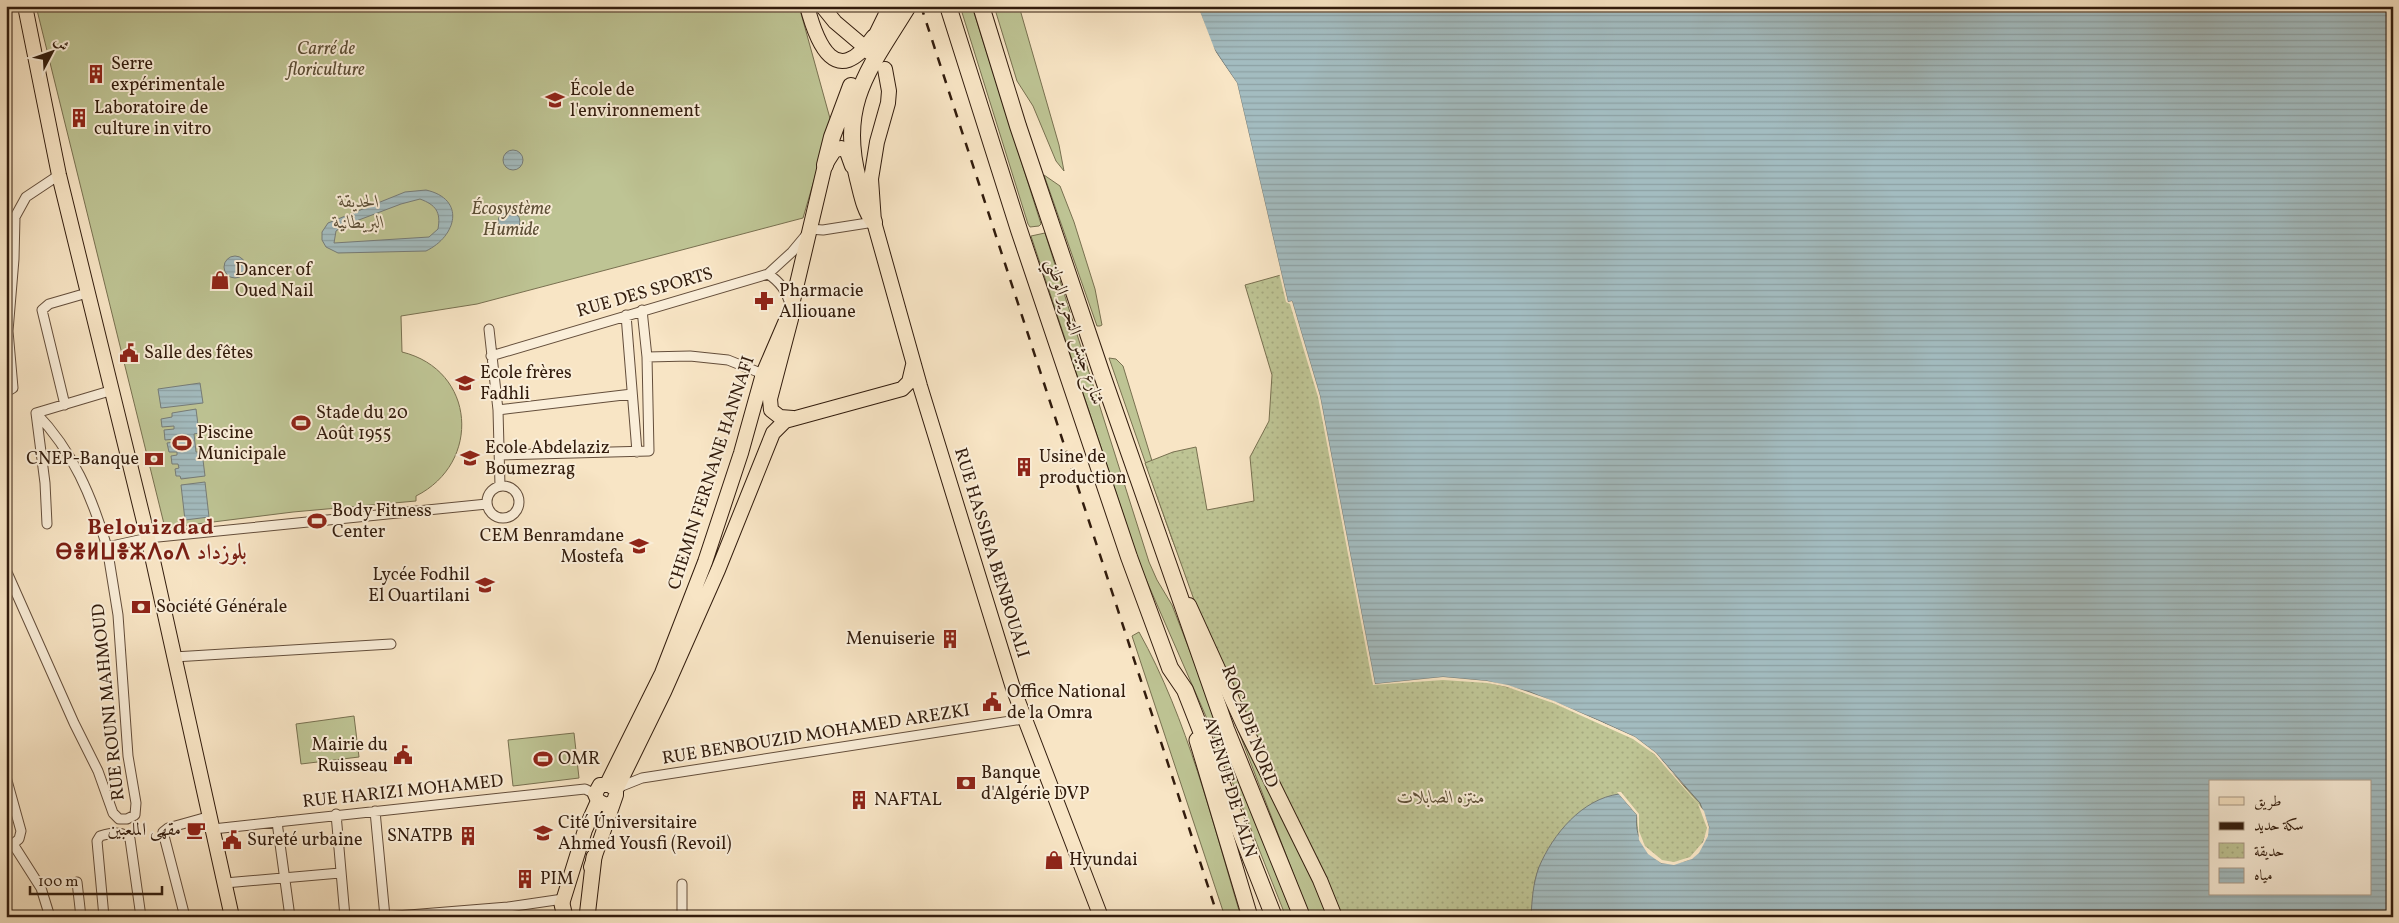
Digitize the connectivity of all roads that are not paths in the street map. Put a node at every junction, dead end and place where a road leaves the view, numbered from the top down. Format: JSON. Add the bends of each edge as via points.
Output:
{"nodes":[{"id":1,"x":25,"y":6,"type":"edge"},
{"id":2,"x":807,"y":6,"type":"edge"},
{"id":3,"x":822,"y":6,"type":"edge"},
{"id":4,"x":891,"y":6,"type":"edge"},
{"id":5,"x":908,"y":6,"type":"edge"},
{"id":6,"x":948,"y":6,"type":"edge"},
{"id":7,"x":981,"y":6,"type":"edge"},
{"id":8,"x":882,"y":25,"type":"junction"},
{"id":9,"x":861,"y":44,"type":"dead end"},
{"id":10,"x":885,"y":69,"type":"dead end"},
{"id":11,"x":826,"y":165,"type":"junction"},
{"id":12,"x":856,"y":169,"type":"junction"},
{"id":13,"x":59,"y":175,"type":"junction"},
{"id":14,"x":874,"y":222,"type":"junction"},
{"id":15,"x":808,"y":231,"type":"junction"},
{"id":16,"x":768,"y":274,"type":"junction"},
{"id":17,"x":87,"y":293,"type":"junction"},
{"id":18,"x":791,"y":309,"type":"junction"},
{"id":19,"x":642,"y":310,"type":"junction"},
{"id":20,"x":626,"y":315,"type":"junction"},
{"id":21,"x":489,"y":329,"type":"dead end"},
{"id":22,"x":491,"y":356,"type":"junction"},
{"id":23,"x":647,"y":357,"type":"junction"},
{"id":24,"x":913,"y":363,"type":"junction"},
{"id":25,"x":763,"y":374,"type":"junction"},
{"id":26,"x":113,"y":390,"type":"junction"},
{"id":27,"x":6,"y":392,"type":"edge"},
{"id":28,"x":632,"y":394,"type":"junction"},
{"id":29,"x":65,"y":405,"type":"junction"},
{"id":30,"x":498,"y":410,"type":"junction"},
{"id":31,"x":36,"y":413,"type":"junction"},
{"id":32,"x":794,"y":418,"type":"junction"},
{"id":33,"x":637,"y":452,"type":"junction"},
{"id":34,"x":500,"y":455,"type":"junction"},
{"id":35,"x":500,"y":486,"type":"junction"},
{"id":36,"x":487,"y":504,"type":"junction"},
{"id":37,"x":47,"y":524,"type":"dead end"},
{"id":38,"x":148,"y":538,"type":"junction"},
{"id":39,"x":107,"y":547,"type":"junction"},
{"id":40,"x":1164,"y":550,"type":"junction"},
{"id":41,"x":6,"y":570,"type":"edge"},
{"id":42,"x":391,"y":644,"type":"dead end"},
{"id":43,"x":174,"y":657,"type":"junction"},
{"id":44,"x":1170,"y":668,"type":"junction"},
{"id":45,"x":1023,"y":719,"type":"junction"},
{"id":46,"x":6,"y":776,"type":"edge"},
{"id":47,"x":613,"y":791,"type":"junction"},
{"id":48,"x":596,"y":798,"type":"junction"},
{"id":49,"x":375,"y":811,"type":"junction"},
{"id":50,"x":336,"y":814,"type":"junction"},
{"id":51,"x":212,"y":822,"type":"junction"},
{"id":52,"x":277,"y":822,"type":"junction"},
{"id":53,"x":10,"y":843,"type":"edge"},
{"id":54,"x":594,"y":857,"type":"junction"},
{"id":55,"x":340,"y":873,"type":"junction"},
{"id":56,"x":285,"y":878,"type":"junction"},
{"id":57,"x":77,"y":882,"type":"dead end"},
{"id":58,"x":225,"y":883,"type":"junction"},
{"id":59,"x":682,"y":884,"type":"dead end"},
{"id":60,"x":562,"y":909,"type":"edge"},
{"id":61,"x":50,"y":917,"type":"edge"},
{"id":62,"x":81,"y":917,"type":"edge"},
{"id":63,"x":104,"y":917,"type":"edge"},
{"id":64,"x":141,"y":917,"type":"edge"},
{"id":65,"x":185,"y":917,"type":"edge"},
{"id":66,"x":232,"y":917,"type":"edge"},
{"id":67,"x":290,"y":917,"type":"edge"},
{"id":68,"x":345,"y":917,"type":"edge"},
{"id":69,"x":384,"y":917,"type":"edge"},
{"id":70,"x":579,"y":917,"type":"edge"},
{"id":71,"x":587,"y":917,"type":"edge"},
{"id":72,"x":682,"y":917,"type":"edge"},
{"id":73,"x":1101,"y":917,"type":"edge"},
{"id":74,"x":1250,"y":917,"type":"edge"},
{"id":75,"x":1274,"y":917,"type":"edge"},
{"id":76,"x":1302,"y":917,"type":"edge"},
{"id":77,"x":1335,"y":917,"type":"edge"}],
"edges":[{"from":1,"to":13,"type":"main road"},
{"from":2,"to":8,"type":"main road","via":[[818,41],[829,55],[839,60],[860,54]]},
{"from":3,"to":9,"type":"main road","via":[[834,22]]},
{"from":4,"to":8,"type":"highway"},
{"from":5,"to":12,"type":"highway","via":[[864,78],[853,111],[850,134]]},
{"from":6,"to":44,"type":"highway","name":"شارع جيش التحرير الوطني","via":[[985,128],[1089,440]]},
{"from":7,"to":40,"type":"highway","name":"شارع جيش التحرير الوطني","via":[[1024,144]]},
{"from":8,"to":11,"type":"highway","via":[[856,73],[832,138]]},
{"from":10,"to":14,"type":"main road","name":"RUE HASSIBA BENBOUALI","via":[[888,103],[871,179]]},
{"from":11,"to":12,"type":"main road","via":[[834,151],[841,148],[847,152]]},
{"from":11,"to":15,"type":"main road","name":"CHEMIN FERNANE HANNAFI"},
{"from":12,"to":14,"type":"highway","via":[[866,208]]},
{"from":13,"to":17,"type":"main road"},
{"from":13,"to":27,"type":"street","via":[[26,197],[15,217],[8,331],[13,388]]},
{"from":14,"to":15,"type":"street"},
{"from":14,"to":24,"type":"main road","name":"RUE HASSIBA BENBOUALI"},
{"from":15,"to":16,"type":"street","via":[[792,252]]},
{"from":15,"to":18,"type":"main road","name":"CHEMIN FERNANE HANNAFI"},
{"from":16,"to":18,"type":"street","via":[[783,288]]},
{"from":16,"to":19,"type":"street","name":"RUE DES SPORTS"},
{"from":17,"to":26,"type":"main road"},
{"from":17,"to":29,"type":"street","via":[[49,304],[42,310]]},
{"from":18,"to":25,"type":"main road","name":"CHEMIN FERNANE HANNAFI"},
{"from":18,"to":32,"type":"main road","via":[[791,324],[770,399],[771,410],[780,417]]},
{"from":19,"to":20,"type":"street","name":"RUE DES SPORTS"},
{"from":19,"to":23,"type":"street"},
{"from":20,"to":22,"type":"street","name":"RUE DES SPORTS"},
{"from":20,"to":28,"type":"street"},
{"from":21,"to":22,"type":"street"},
{"from":22,"to":30,"type":"street"},
{"from":23,"to":25,"type":"street","via":[[690,356],[728,360]]},
{"from":23,"to":33,"type":"street","via":[[651,449]]},
{"from":24,"to":32,"type":"main road","name":"CHEMIN FERNANE HANNAFI","via":[[909,382],[902,389]]},
{"from":24,"to":45,"type":"main road","name":"RUE HASSIBA BENBOUALI"},
{"from":25,"to":47,"type":"main road","name":"CHEMIN FERNANE HANNAFI","via":[[705,562]]},
{"from":26,"to":29,"type":"street"},
{"from":26,"to":38,"type":"main road"},
{"from":28,"to":30,"type":"street"},
{"from":28,"to":33,"type":"street"},
{"from":29,"to":31,"type":"street"},
{"from":30,"to":34,"type":"street"},
{"from":31,"to":37,"type":"street"},
{"from":31,"to":39,"type":"street","via":[[73,460],[95,506]]},
{"from":32,"to":47,"type":"main road","name":"CHEMIN FERNANE HANNAFI","via":[[779,425],[773,433],[664,692]]},
{"from":33,"to":34,"type":"street"},
{"from":34,"to":35,"type":"street"},
{"from":35,"to":36,"type":"street","via":[[489,493]]},
{"from":35,"to":36,"type":"street","via":[[510,487],[518,495],[520,504],[516,512],[500,518],[492,514]]},
{"from":36,"to":38,"type":"street"},
{"from":38,"to":39,"type":"street"},
{"from":38,"to":43,"type":"main road"},
{"from":39,"to":41,"type":"street","name":"RUE ROUNI MAHMOUD","via":[[118,615],[128,756],[136,803],[135,815],[127,819],[119,819],[113,813],[98,771]]},
{"from":40,"to":76,"type":"highway","name":"ROCADE NORD","via":[[1226,729]]},
{"from":40,"to":77,"type":"main road"},
{"from":42,"to":43,"type":"street"},
{"from":43,"to":51,"type":"main road"},
{"from":44,"to":74,"type":"highway","name":"AVENUE DE L'ALN","via":[[1202,756]]},
{"from":44,"to":75,"type":"highway","via":[[1185,690]]},
{"from":45,"to":47,"type":"street","name":"RUE BENBOUZID MOHAMED AREZKI","via":[[642,778]]},
{"from":45,"to":73,"type":"main road","name":"RUE HASSIBA BENBOUALI"},
{"from":46,"to":53,"type":"street","via":[[21,831],[20,838]]},
{"from":47,"to":48,"type":"main road","via":[[606,805]]},
{"from":47,"to":48,"type":"main road","via":[[600,785]]},
{"from":47,"to":54,"type":"main road"},
{"from":48,"to":49,"type":"street","name":"RUE HARIZI MOHAMED","via":[[585,790]]},
{"from":48,"to":60,"type":"main road"},
{"from":49,"to":50,"type":"street","name":"RUE HARIZI MOHAMED"},
{"from":49,"to":69,"type":"street"},
{"from":50,"to":52,"type":"street","name":"RUE HARIZI MOHAMED"},
{"from":50,"to":55,"type":"street"},
{"from":51,"to":52,"type":"street","name":"RUE HARIZI MOHAMED"},
{"from":51,"to":58,"type":"main road"},
{"from":51,"to":65,"type":"street","name":"RUE HARIZI MOHAMED","via":[[168,828],[163,832]]},
{"from":52,"to":56,"type":"street"},
{"from":53,"to":61,"type":"street","via":[[41,888]]},
{"from":54,"to":70,"type":"main road"},
{"from":54,"to":71,"type":"highway"},
{"from":55,"to":56,"type":"street"},
{"from":55,"to":68,"type":"street"},
{"from":56,"to":58,"type":"street"},
{"from":56,"to":67,"type":"street"},
{"from":57,"to":62,"type":"street"},
{"from":58,"to":66,"type":"main road"},
{"from":59,"to":72,"type":"street"},
{"from":60,"to":69,"type":"street","via":[[508,907]]},
{"from":63,"to":64,"type":"street","via":[[97,841],[100,836],[121,833],[130,839]]}]}
